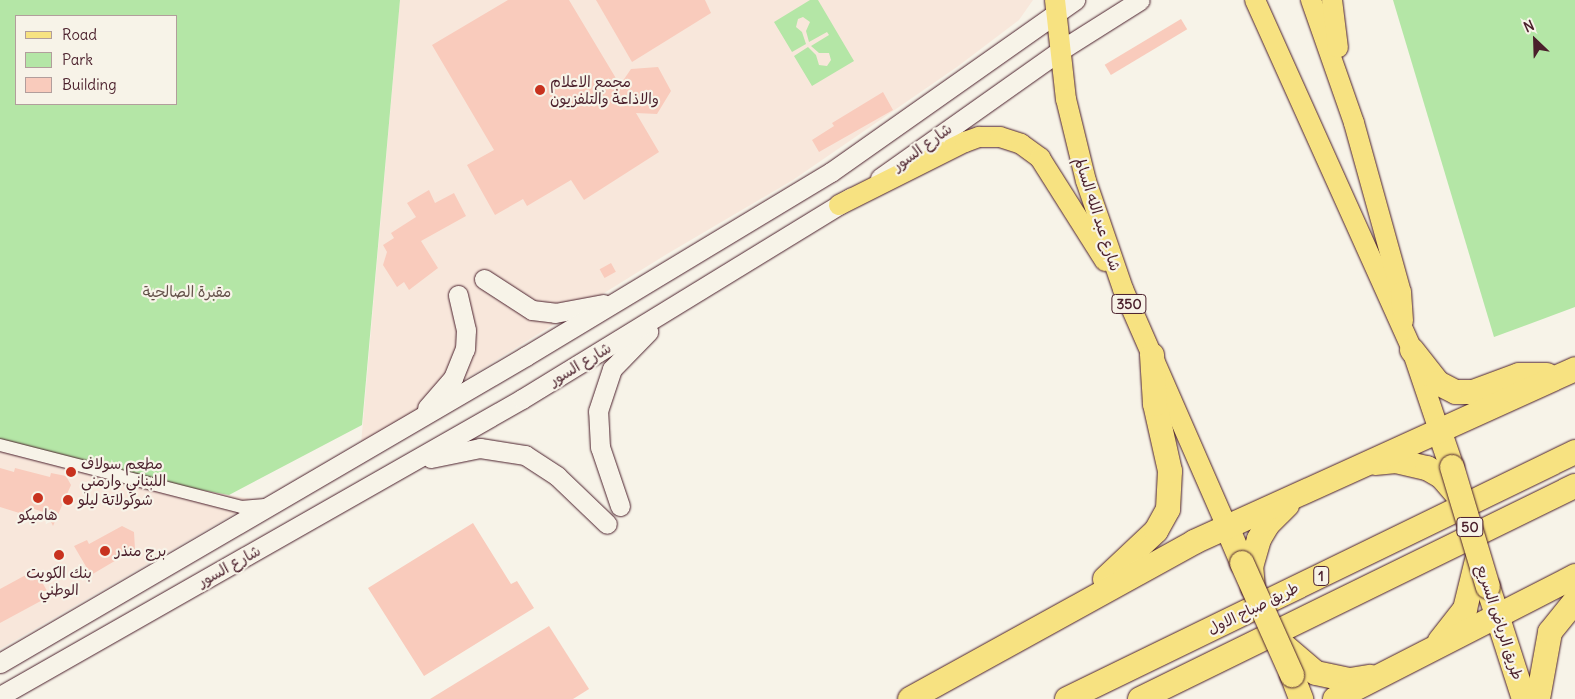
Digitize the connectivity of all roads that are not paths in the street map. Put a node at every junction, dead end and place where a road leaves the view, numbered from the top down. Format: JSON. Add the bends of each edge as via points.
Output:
{"nodes":[{"id":1,"x":1076,"y":0,"type":"edge"},
{"id":2,"x":1140,"y":0,"type":"edge"},
{"id":3,"x":1255,"y":0,"type":"edge"},
{"id":4,"x":1311,"y":0,"type":"edge"},
{"id":5,"x":1332,"y":0,"type":"edge"},
{"id":6,"x":1056,"y":6,"type":"edge"},
{"id":7,"x":1061,"y":50,"type":"junction"},
{"id":8,"x":1344,"y":90,"type":"junction"},
{"id":9,"x":839,"y":205,"type":"junction"},
{"id":10,"x":484,"y":279,"type":"dead end"},
{"id":11,"x":1123,"y":289,"type":"junction"},
{"id":12,"x":458,"y":295,"type":"dead end"},
{"id":13,"x":616,"y":301,"type":"junction"},
{"id":14,"x":675,"y":307,"type":"junction"},
{"id":15,"x":1402,"y":328,"type":"junction"},
{"id":16,"x":1412,"y":350,"type":"junction"},
{"id":17,"x":1152,"y":355,"type":"junction"},
{"id":18,"x":1566,"y":373,"type":"edge"},
{"id":19,"x":410,"y":425,"type":"junction"},
{"id":20,"x":1439,"y":430,"type":"junction"},
{"id":21,"x":0,"y":445,"type":"edge"},
{"id":22,"x":1575,"y":452,"type":"edge"},
{"id":23,"x":413,"y":462,"type":"junction"},
{"id":24,"x":1347,"y":472,"type":"junction"},
{"id":25,"x":1446,"y":472,"type":"junction"},
{"id":26,"x":1575,"y":486,"type":"edge"},
{"id":27,"x":1306,"y":491,"type":"junction"},
{"id":28,"x":277,"y":502,"type":"junction"},
{"id":29,"x":620,"y":506,"type":"dead end"},
{"id":30,"x":607,"y":524,"type":"dead end"},
{"id":31,"x":1227,"y":527,"type":"junction"},
{"id":32,"x":1248,"y":559,"type":"junction"},
{"id":33,"x":1575,"y":576,"type":"edge"},
{"id":34,"x":1480,"y":590,"type":"junction"},
{"id":35,"x":1575,"y":601,"type":"edge"},
{"id":36,"x":1072,"y":607,"type":"junction"},
{"id":37,"x":1500,"y":617,"type":"junction"},
{"id":38,"x":1425,"y":652,"type":"junction"},
{"id":39,"x":17,"y":654,"type":"junction"},
{"id":40,"x":0,"y":663,"type":"edge"},
{"id":41,"x":1297,"y":669,"type":"junction"},
{"id":42,"x":1384,"y":674,"type":"junction"},
{"id":43,"x":31,"y":678,"type":"junction"},
{"id":44,"x":0,"y":685,"type":"edge"},
{"id":45,"x":0,"y":694,"type":"edge"},
{"id":46,"x":910,"y":699,"type":"edge"},
{"id":47,"x":1067,"y":699,"type":"edge"},
{"id":48,"x":1140,"y":699,"type":"edge"},
{"id":49,"x":1301,"y":699,"type":"edge"},
{"id":50,"x":1334,"y":699,"type":"edge"},
{"id":51,"x":1524,"y":699,"type":"edge"},
{"id":52,"x":1538,"y":699,"type":"edge"}],
"edges":[{"from":1,"to":6,"type":"main road","name":"شارع السور"},
{"from":2,"to":7,"type":"main road","name":"شارع السور"},
{"from":3,"to":15,"type":"main road"},
{"from":4,"to":8,"type":"main road"},
{"from":5,"to":8,"type":"main road"},
{"from":6,"to":7,"type":"main road","name":"شارع عبد الله السالم","number":"350"},
{"from":6,"to":13,"type":"main road","name":"شارع السور","via":[[831,172]]},
{"from":7,"to":9,"type":"main road","name":"شارع السور"},
{"from":7,"to":11,"type":"main road","name":"شارع عبد الله السالم","number":"350","via":[[1066,99],[1086,181]]},
{"from":8,"to":15,"type":"main road","via":[[1401,292]]},
{"from":9,"to":11,"type":"main road","via":[[965,142],[987,136],[1008,138],[1028,148],[1045,165]]},
{"from":9,"to":14,"type":"main road","name":"شارع السور"},
{"from":10,"to":13,"type":"main road","via":[[512,300],[543,313]]},
{"from":11,"to":17,"type":"main road","name":"شارع عبد الله السالم","number":"350"},
{"from":12,"to":19,"type":"main road","via":[[466,330],[461,364],[443,392]]},
{"from":13,"to":19,"type":"main road","name":"شارع السور"},
{"from":14,"to":23,"type":"main road","name":"شارع السور"},
{"from":14,"to":29,"type":"main road","via":[[612,369],[602,392],[597,428]]},
{"from":15,"to":16,"type":"main road"},
{"from":16,"to":18,"type":"highway","via":[[1438,383],[1456,392],[1473,392],[1518,376]]},
{"from":16,"to":20,"type":"main road"},
{"from":17,"to":31,"type":"main road","name":"شارع عبد الله السالم","number":"350"},
{"from":17,"to":36,"type":"highway","via":[[1155,404],[1170,471],[1168,509],[1156,531]]},
{"from":18,"to":20,"type":"highway"},
{"from":19,"to":28,"type":"main road","name":"شارع السور"},
{"from":20,"to":24,"type":"highway"},
{"from":20,"to":25,"type":"highway","name":"طريق الرياض السريع"},
{"from":21,"to":28,"type":"street","via":[[241,507]]},
{"from":22,"to":47,"type":"highway","name":"طريق صباح الاول","number":"1"},
{"from":23,"to":30,"type":"main road","via":[[480,448],[525,455],[557,476]]},
{"from":23,"to":43,"type":"main road","name":"شارع السور"},
{"from":24,"to":25,"type":"highway","via":[[1396,461]]},
{"from":24,"to":27,"type":"highway"},
{"from":25,"to":34,"type":"highway","name":"طريق الرياض السريع","number":"50","bridge":true,"via":[[1461,498],[1478,553]]},
{"from":26,"to":48,"type":"highway","number":"1"},
{"from":27,"to":31,"type":"highway"},
{"from":27,"to":32,"type":"highway","via":[[1268,524]]},
{"from":28,"to":39,"type":"main road","name":"شارع السور"},
{"from":31,"to":32,"type":"highway","number":"350"},
{"from":31,"to":36,"type":"highway"},
{"from":32,"to":41,"type":"highway","bridge":true,"via":[[1253,588],[1276,638]]},
{"from":33,"to":37,"type":"highway"},
{"from":34,"to":37,"type":"highway","name":"طريق الرياض السريع","number":"50"},
{"from":34,"to":38,"type":"highway","via":[[1456,624]]},
{"from":35,"to":52,"type":"highway","via":[[1550,632]]},
{"from":36,"to":46,"type":"highway"},
{"from":37,"to":38,"type":"highway"},
{"from":37,"to":51,"type":"highway","name":"طريق الرياض السريع","number":"50"},
{"from":38,"to":42,"type":"highway"},
{"from":39,"to":40,"type":"main road","name":"شارع السور"},
{"from":39,"to":43,"type":"main road","via":[[16,671]]},
{"from":41,"to":42,"type":"highway","via":[[1350,680]]},
{"from":41,"to":49,"type":"highway"},
{"from":42,"to":50,"type":"highway"},
{"from":43,"to":45,"type":"main road","name":"شارع السور"},
{"from":44,"to":45,"type":"main road"}]}
